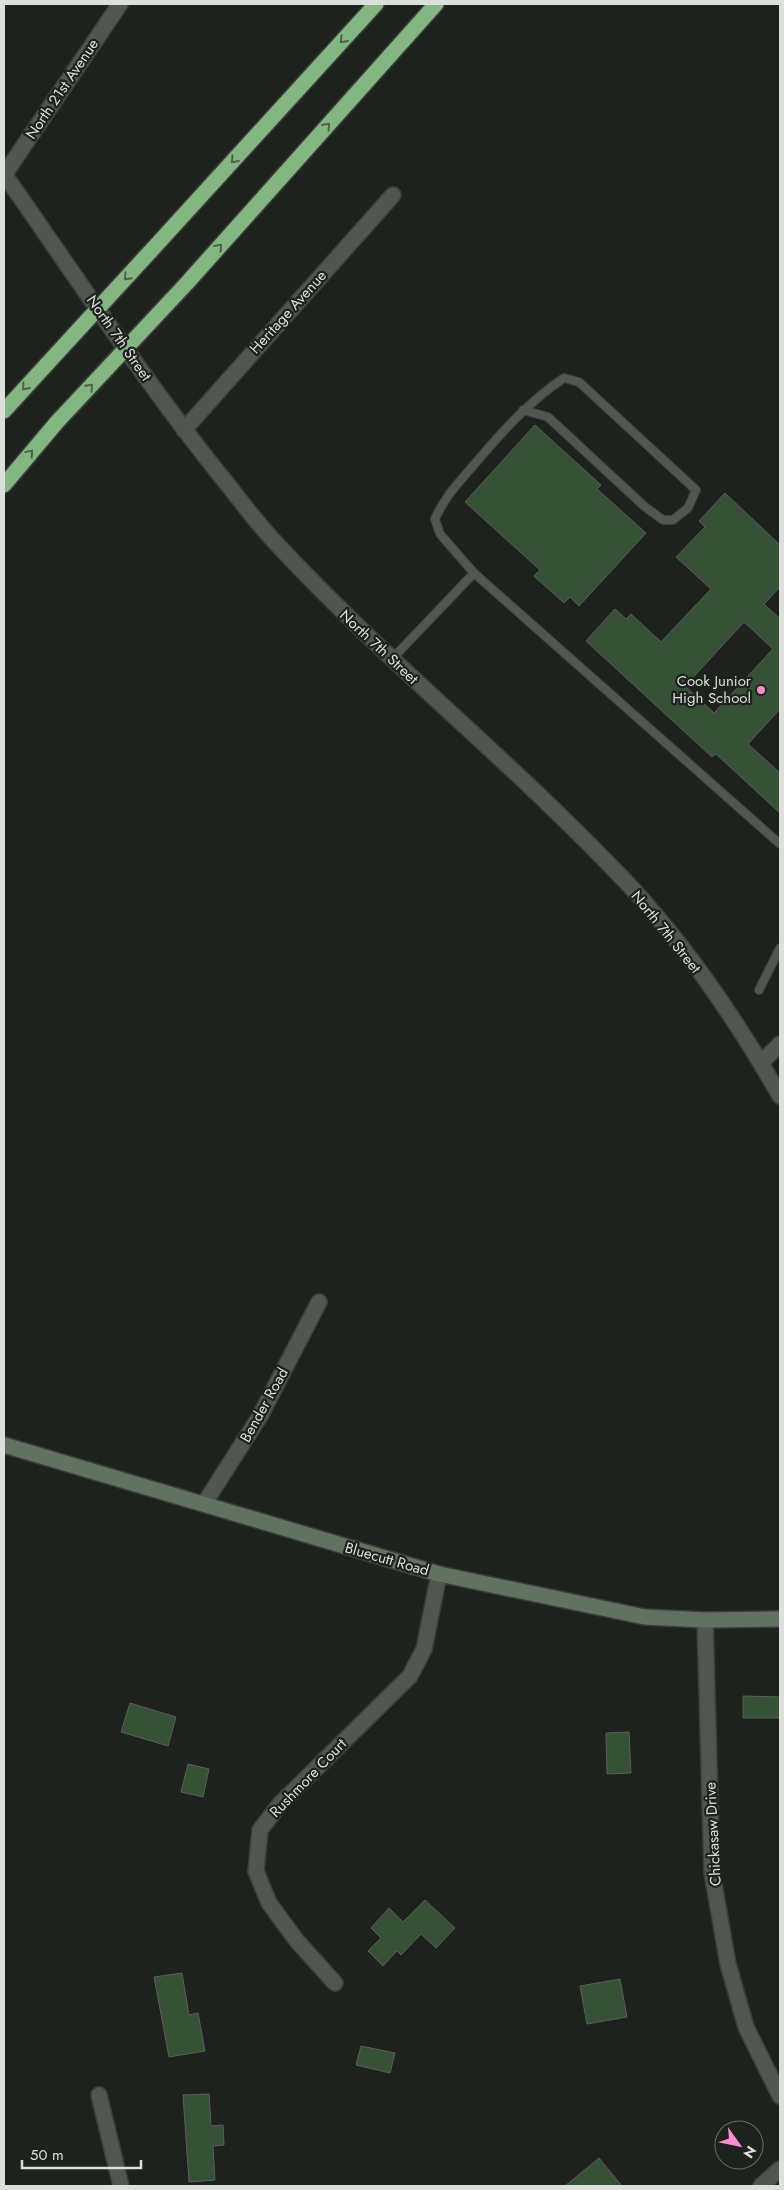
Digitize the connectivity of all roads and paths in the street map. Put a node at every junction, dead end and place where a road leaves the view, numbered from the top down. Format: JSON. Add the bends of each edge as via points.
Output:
{"nodes":[{"id":1,"x":120,"y":4,"type":"edge"},
{"id":2,"x":376,"y":4,"type":"edge"},
{"id":3,"x":436,"y":4,"type":"edge"},
{"id":4,"x":4,"y":174,"type":"edge"},
{"id":5,"x":393,"y":195,"type":"dead end"},
{"id":6,"x":524,"y":410,"type":"junction"},
{"id":7,"x":4,"y":411,"type":"edge"},
{"id":8,"x":184,"y":430,"type":"junction"},
{"id":9,"x":4,"y":485,"type":"edge"},
{"id":10,"x":474,"y":573,"type":"junction"},
{"id":11,"x":392,"y":659,"type":"junction"},
{"id":12,"x":780,"y":844,"type":"edge"},
{"id":13,"x":780,"y":948,"type":"edge"},
{"id":14,"x":759,"y":990,"type":"dead end"},
{"id":15,"x":780,"y":1044,"type":"edge"},
{"id":16,"x":761,"y":1063,"type":"junction"},
{"id":17,"x":780,"y":1096,"type":"edge"},
{"id":18,"x":319,"y":1302,"type":"dead end"},
{"id":19,"x":4,"y":1445,"type":"edge"},
{"id":20,"x":204,"y":1504,"type":"junction"},
{"id":21,"x":439,"y":1574,"type":"junction"},
{"id":22,"x":780,"y":1619,"type":"edge"},
{"id":23,"x":705,"y":1620,"type":"junction"},
{"id":24,"x":335,"y":1983,"type":"dead end"},
{"id":25,"x":99,"y":2095,"type":"dead end"},
{"id":26,"x":780,"y":2096,"type":"edge"},
{"id":27,"x":780,"y":2169,"type":"edge"},
{"id":28,"x":121,"y":2186,"type":"edge"},
{"id":29,"x":761,"y":2186,"type":"edge"}],
"edges":[{"from":1,"to":4,"type":"street","name":"North 21st Avenue"},
{"from":2,"to":7,"type":"highway","one_way":true,"bridge":true},
{"from":9,"to":3,"type":"highway","one_way":true,"bridge":true,"via":[[57,422],[187,283]]},
{"from":4,"to":8,"type":"street","name":"North 7th Street"},
{"from":5,"to":8,"type":"street","name":"Heritage Avenue"},
{"from":6,"to":6,"type":"lane","via":[[564,378],[579,382],[696,490],[688,508],[673,520],[663,520],[548,417]]},
{"from":6,"to":10,"type":"lane","via":[[443,501],[435,519],[440,534]]},
{"from":8,"to":11,"type":"street","name":"North 7th Street","via":[[272,539]]},
{"from":10,"to":11,"type":"lane"},
{"from":10,"to":12,"type":"lane"},
{"from":11,"to":16,"type":"street","name":"North 7th Street","via":[[628,884],[685,951]]},
{"from":13,"to":14,"type":"lane"},
{"from":15,"to":16,"type":"street"},
{"from":16,"to":17,"type":"street","name":"North 7th Street"},
{"from":18,"to":20,"type":"street","name":"Bender Road","via":[[260,1416]]},
{"from":19,"to":20,"type":"street","name":"Bluecutt Road"},
{"from":20,"to":21,"type":"street","name":"Bluecutt Road"},
{"from":21,"to":23,"type":"street","name":"Bluecutt Road","via":[[645,1617]]},
{"from":21,"to":24,"type":"street","name":"Rushmore Court","via":[[424,1649],[410,1676],[280,1804],[260,1830],[256,1871],[269,1903],[297,1941]]},
{"from":22,"to":23,"type":"street","name":"Bluecutt Road"},
{"from":23,"to":26,"type":"street","name":"Chickasaw Drive","via":[[712,1873],[728,1964],[746,2027]]},
{"from":25,"to":28,"type":"street"},
{"from":27,"to":29,"type":"street"}]}
